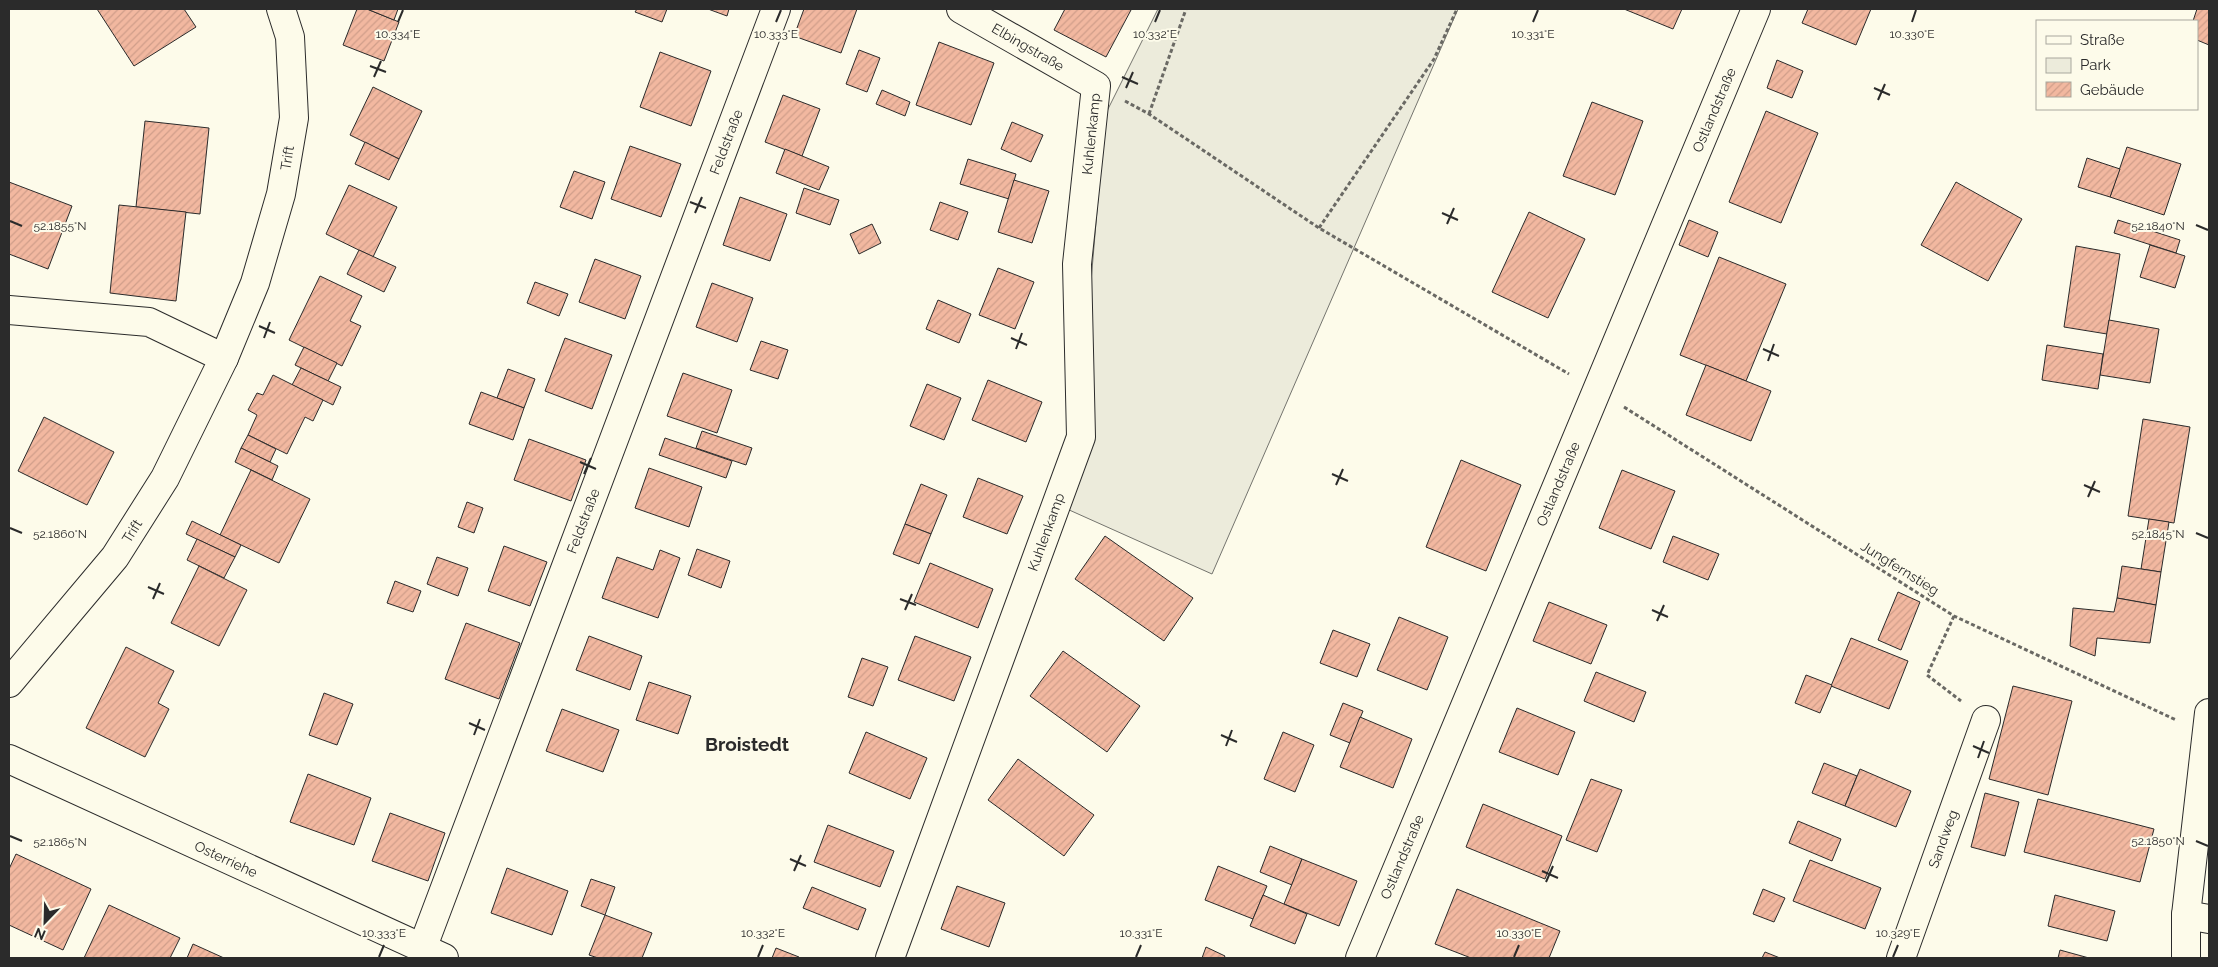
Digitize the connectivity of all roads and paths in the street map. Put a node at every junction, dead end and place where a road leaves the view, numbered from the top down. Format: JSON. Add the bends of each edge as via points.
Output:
{"nodes":[{"id":1,"x":281,"y":9,"type":"edge"},
{"id":2,"x":776,"y":9,"type":"edge"},
{"id":3,"x":961,"y":9,"type":"edge"},
{"id":4,"x":1186,"y":9,"type":"edge"},
{"id":5,"x":1457,"y":9,"type":"edge"},
{"id":6,"x":1756,"y":9,"type":"edge"},
{"id":7,"x":1096,"y":86,"type":"junction"},
{"id":8,"x":1149,"y":114,"type":"junction"},
{"id":9,"x":1319,"y":228,"type":"junction"},
{"id":10,"x":9,"y":310,"type":"edge"},
{"id":11,"x":224,"y":358,"type":"junction"},
{"id":12,"x":1598,"y":390,"type":"junction"},
{"id":13,"x":1954,"y":616,"type":"junction"},
{"id":14,"x":9,"y":683,"type":"edge"},
{"id":15,"x":1986,"y":720,"type":"joint"},
{"id":16,"x":2208,"y":724,"type":"edge"},
{"id":17,"x":9,"y":759,"type":"edge"},
{"id":18,"x":2198,"y":917,"type":"edge"},
{"id":19,"x":433,"y":954,"type":"edge"},
{"id":20,"x":890,"y":958,"type":"edge"},
{"id":21,"x":1360,"y":958,"type":"edge"},
{"id":22,"x":1901,"y":958,"type":"edge"},
{"id":23,"x":2186,"y":958,"type":"edge"}],
"edges":[{"from":1,"to":11,"type":"street","name":"Trift","via":[[290,37],[294,118],[281,194],[254,283]]},
{"from":2,"to":19,"type":"street","name":"Feldstraße"},
{"from":3,"to":7,"type":"street","name":"Elbingstraße"},
{"from":4,"to":8,"type":"path"},
{"from":5,"to":9,"type":"path","via":[[1434,59]]},
{"from":6,"to":12,"type":"street","name":"Ostlandstraße"},
{"from":7,"to":8,"type":"path","name":"Jungfernstieg"},
{"from":7,"to":20,"type":"street","name":"Kuhlenkamp","via":[[1077,264],[1081,437]]},
{"from":8,"to":9,"type":"path","name":"Jungfernstieg"},
{"from":9,"to":12,"type":"path","name":"Jungfernstieg"},
{"from":10,"to":11,"type":"street","via":[[150,322]]},
{"from":11,"to":14,"type":"street","name":"Trift","via":[[166,478],[115,557]]},
{"from":12,"to":13,"type":"path","name":"Jungfernstieg"},
{"from":12,"to":21,"type":"street","name":"Ostlandstraße"},
{"from":13,"to":15,"type":"path","via":[[1927,675]]},
{"from":13,"to":16,"type":"path","name":"Jungfernstieg"},
{"from":15,"to":22,"type":"street","name":"Sandweg"},
{"from":16,"to":18,"type":"street"},
{"from":17,"to":19,"type":"street","name":"Osterriehe"},
{"from":18,"to":23,"type":"street"}]}
